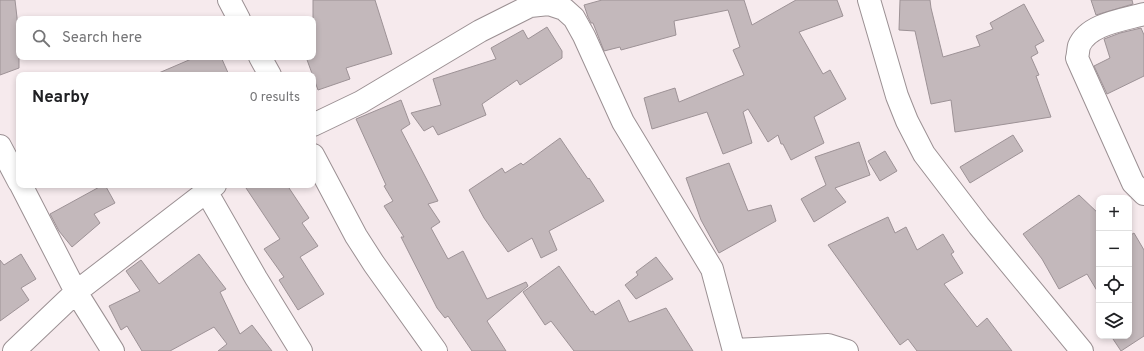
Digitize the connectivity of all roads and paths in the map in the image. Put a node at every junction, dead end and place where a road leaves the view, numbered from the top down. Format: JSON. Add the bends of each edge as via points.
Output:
{"nodes":[{"id":1,"x":229,"y":0,"type":"edge"},
{"id":2,"x":869,"y":0,"type":"edge"},
{"id":3,"x":529,"y":3,"type":"edge"},
{"id":4,"x":1144,"y":14,"type":"edge"},
{"id":5,"x":238,"y":16,"type":"edge"},
{"id":6,"x":262,"y":60,"type":"edge"},
{"id":7,"x":268,"y":72,"type":"edge"},
{"id":8,"x":316,"y":124,"type":"edge"},
{"id":9,"x":0,"y":146,"type":"edge"},
{"id":10,"x":316,"y":161,"type":"edge"},
{"id":11,"x":16,"y":176,"type":"edge"},
{"id":12,"x":22,"y":188,"type":"edge"},
{"id":13,"x":210,"y":188,"type":"edge"},
{"id":14,"x":1144,"y":194,"type":"edge"},
{"id":15,"x":76,"y":292,"type":"junction"},
{"id":16,"x":734,"y":350,"type":"edge"},
{"id":17,"x":14,"y":351,"type":"edge"},
{"id":18,"x":113,"y":351,"type":"edge"},
{"id":19,"x":301,"y":351,"type":"edge"},
{"id":20,"x":436,"y":351,"type":"edge"},
{"id":21,"x":847,"y":351,"type":"edge"},
{"id":22,"x":1082,"y":351,"type":"edge"}],
"edges":[{"from":1,"to":5,"type":"street"},
{"from":2,"to":22,"type":"street","via":[[897,96],[924,154],[979,226]]},
{"from":3,"to":8,"type":"street","via":[[361,102]]},
{"from":3,"to":16,"type":"street","via":[[549,4],[564,9],[574,18],[623,122],[712,269]]},
{"from":4,"to":14,"type":"street","via":[[1099,26],[1086,35],[1079,46],[1077,58],[1133,183]]},
{"from":6,"to":7,"type":"street"},
{"from":9,"to":11,"type":"street"},
{"from":10,"to":20,"type":"street","via":[[356,236]]},
{"from":12,"to":15,"type":"street"},
{"from":13,"to":15,"type":"street"},
{"from":13,"to":19,"type":"street","via":[[256,278]]},
{"from":15,"to":17,"type":"street"},
{"from":15,"to":18,"type":"street"},
{"from":16,"to":21,"type":"street","via":[[828,345]]}]}
